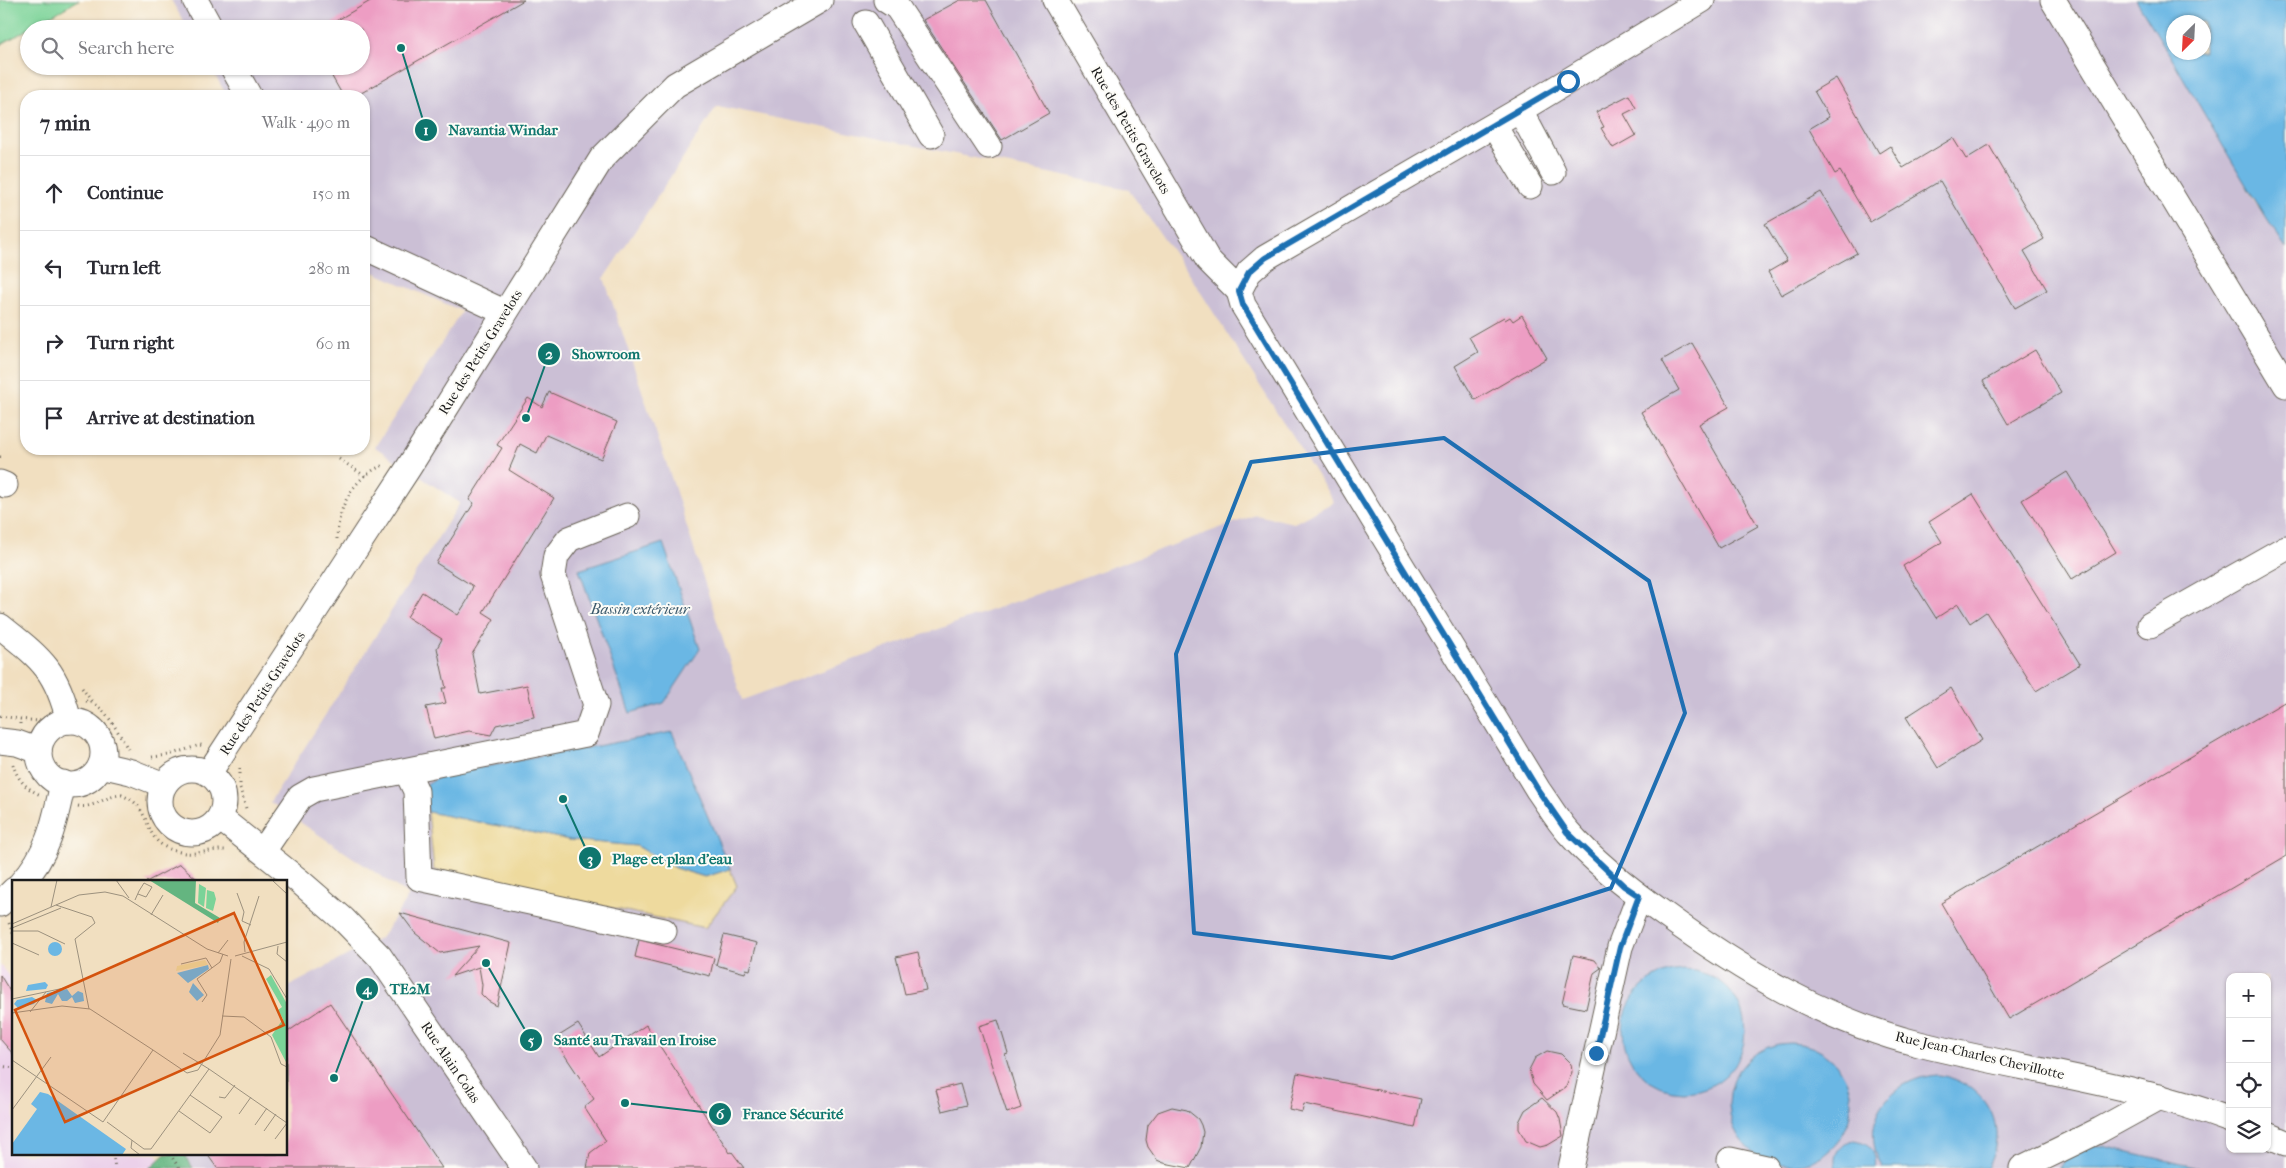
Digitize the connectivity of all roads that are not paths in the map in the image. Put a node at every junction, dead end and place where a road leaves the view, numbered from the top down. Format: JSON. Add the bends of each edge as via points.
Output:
{"nodes":[{"id":1,"x":195,"y":0,"type":"edge"},
{"id":2,"x":820,"y":0,"type":"edge"},
{"id":3,"x":886,"y":0,"type":"edge"},
{"id":4,"x":1055,"y":0,"type":"edge"},
{"id":5,"x":1702,"y":0,"type":"edge"},
{"id":6,"x":2053,"y":0,"type":"edge"},
{"id":7,"x":206,"y":20,"type":"edge"},
{"id":8,"x":866,"y":23,"type":"dead end"},
{"id":9,"x":237,"y":75,"type":"edge"},
{"id":10,"x":246,"y":90,"type":"edge"},
{"id":11,"x":1520,"y":110,"type":"junction"},
{"id":12,"x":1494,"y":126,"type":"junction"},
{"id":13,"x":931,"y":135,"type":"dead end"},
{"id":14,"x":989,"y":146,"type":"dead end"},
{"id":15,"x":1553,"y":172,"type":"dead end"},
{"id":16,"x":1530,"y":186,"type":"dead end"},
{"id":17,"x":370,"y":250,"type":"edge"},
{"id":18,"x":1239,"y":291,"type":"junction"},
{"id":19,"x":504,"y":312,"type":"junction"},
{"id":20,"x":2286,"y":385,"type":"edge"},
{"id":21,"x":627,"y":516,"type":"dead end"},
{"id":22,"x":2286,"y":548,"type":"edge"},
{"id":23,"x":2150,"y":624,"type":"dead end"},
{"id":24,"x":0,"y":626,"type":"edge"},
{"id":25,"x":67,"y":713,"type":"junction"},
{"id":26,"x":19,"y":739,"type":"edge"},
{"id":27,"x":101,"y":765,"type":"junction"},
{"id":28,"x":408,"y":772,"type":"junction"},
{"id":29,"x":209,"y":773,"type":"junction"},
{"id":30,"x":164,"y":785,"type":"junction"},
{"id":31,"x":61,"y":792,"type":"junction"},
{"id":32,"x":220,"y":818,"type":"junction"},
{"id":33,"x":263,"y":851,"type":"junction"},
{"id":34,"x":24,"y":880,"type":"edge"},
{"id":35,"x":292,"y":883,"type":"edge"},
{"id":36,"x":12,"y":892,"type":"edge"},
{"id":37,"x":1639,"y":896,"type":"junction"},
{"id":38,"x":0,"y":904,"type":"edge"},
{"id":39,"x":664,"y":931,"type":"dead end"},
{"id":40,"x":2160,"y":1097,"type":"junction"},
{"id":41,"x":2226,"y":1119,"type":"edge"},
{"id":42,"x":2271,"y":1137,"type":"edge"},
{"id":43,"x":2286,"y":1143,"type":"edge"},
{"id":44,"x":1730,"y":1160,"type":"dead end"},
{"id":45,"x":524,"y":1168,"type":"edge"},
{"id":46,"x":1571,"y":1168,"type":"edge"},
{"id":47,"x":1766,"y":1168,"type":"edge"},
{"id":48,"x":2022,"y":1168,"type":"edge"}],
"edges":[{"from":1,"to":7,"type":"street"},
{"from":2,"to":19,"type":"street","name":"Rue des Petits Gravelots","via":[[674,84],[602,158]]},
{"from":3,"to":14,"type":"street","via":[[897,7]]},
{"from":4,"to":18,"type":"street","name":"Rue des Petits Gravelots","via":[[1208,260]]},
{"from":5,"to":11,"type":"street"},
{"from":6,"to":20,"type":"street"},
{"from":8,"to":13,"type":"street"},
{"from":9,"to":10,"type":"street"},
{"from":11,"to":12,"type":"street"},
{"from":11,"to":15,"type":"street"},
{"from":12,"to":16,"type":"street"},
{"from":12,"to":18,"type":"street","via":[[1265,258],[1249,272]]},
{"from":17,"to":19,"type":"street"},
{"from":18,"to":37,"type":"street","name":"Rue Jean-Charles Chevillotte","via":[[1248,314],[1538,790],[1567,832]]},
{"from":19,"to":29,"type":"street","name":"Rue des Petits Gravelots","via":[[409,468]]},
{"from":21,"to":28,"type":"street","via":[[569,539],[556,556],[553,575],[596,705],[586,734]]},
{"from":22,"to":23,"type":"street"},
{"from":24,"to":25,"type":"street","via":[[41,659],[53,675]]},
{"from":25,"to":26,"type":"street","via":[[42,740]]},
{"from":25,"to":27,"type":"street","via":[[93,729],[103,753]]},
{"from":26,"to":31,"type":"street"},
{"from":27,"to":30,"type":"street"},
{"from":27,"to":31,"type":"street","via":[[85,782]]},
{"from":28,"to":33,"type":"street","via":[[314,789],[300,797]]},
{"from":28,"to":39,"type":"street","via":[[416,791],[419,878]]},
{"from":29,"to":30,"type":"street","via":[[189,768],[170,777]]},
{"from":29,"to":32,"type":"street","via":[[224,794]]},
{"from":30,"to":32,"type":"street","via":[[160,796],[162,812],[181,832],[203,832]]},
{"from":31,"to":34,"type":"street","via":[[43,854]]},
{"from":32,"to":33,"type":"street","name":"Rue Alain Colas"},
{"from":33,"to":35,"type":"street","name":"Rue Alain Colas"},
{"from":35,"to":45,"type":"street","name":"Rue Alain Colas","via":[[343,919],[380,957]]},
{"from":36,"to":38,"type":"street"},
{"from":37,"to":40,"type":"street","name":"Rue Jean-Charles Chevillotte","via":[[1714,951],[1798,998],[1860,1025],[1926,1046]]},
{"from":37,"to":46,"type":"street","via":[[1620,947]]},
{"from":40,"to":41,"type":"street","name":"Rue Jean-Charles Chevillotte"},
{"from":40,"to":48,"type":"street"},
{"from":42,"to":43,"type":"street"},
{"from":44,"to":47,"type":"street"}]}
